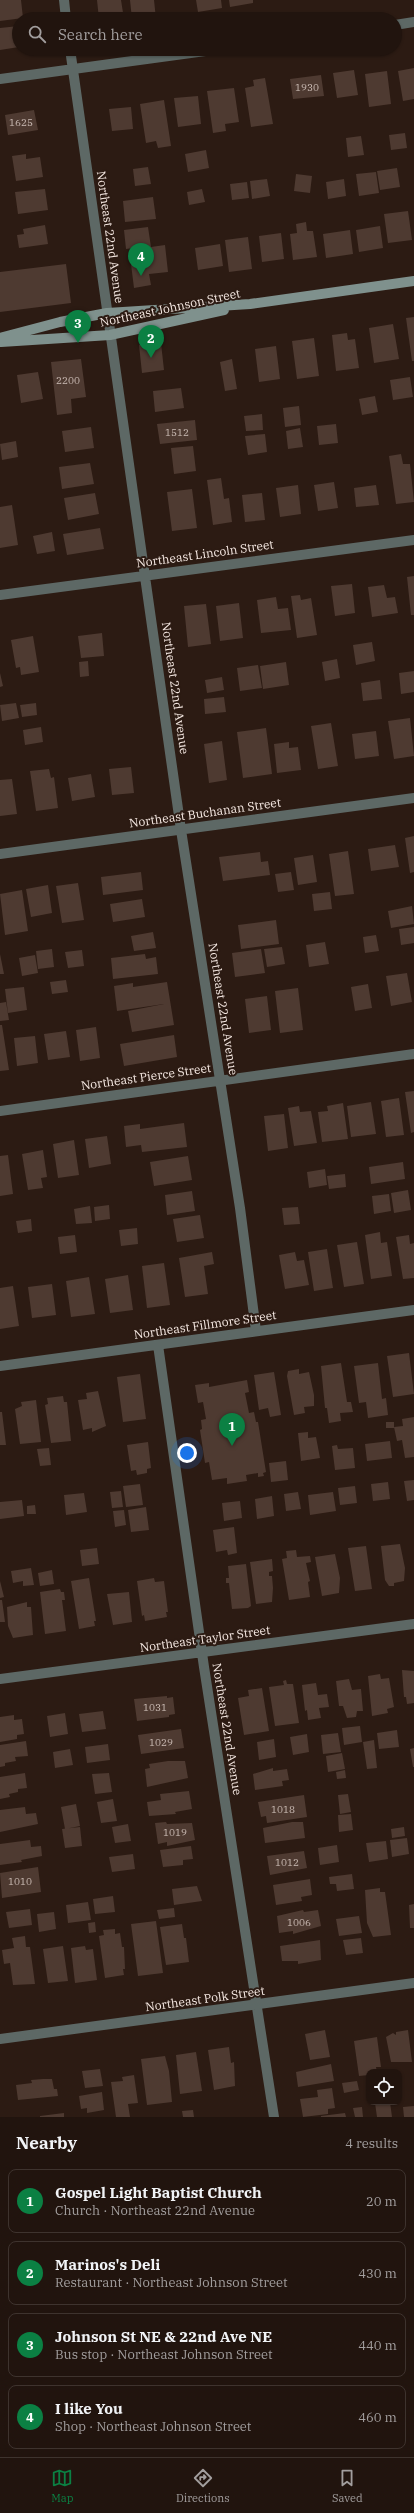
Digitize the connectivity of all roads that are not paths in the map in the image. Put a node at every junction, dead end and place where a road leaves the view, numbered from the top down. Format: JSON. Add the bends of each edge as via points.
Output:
{"nodes":[{"id":1,"x":64,"y":0,"type":"edge"},
{"id":2,"x":65,"y":12,"type":"edge"},
{"id":3,"x":414,"y":22,"type":"edge"},
{"id":4,"x":402,"y":24,"type":"edge"},
{"id":5,"x":71,"y":56,"type":"edge"},
{"id":6,"x":169,"y":56,"type":"edge"},
{"id":7,"x":73,"y":69,"type":"junction"},
{"id":8,"x":0,"y":79,"type":"edge"},
{"id":9,"x":414,"y":281,"type":"edge"},
{"id":10,"x":250,"y":304,"type":"junction"},
{"id":11,"x":107,"y":314,"type":"junction"},
{"id":12,"x":110,"y":334,"type":"junction"},
{"id":13,"x":0,"y":338,"type":"edge"},
{"id":14,"x":0,"y":342,"type":"edge"},
{"id":15,"x":414,"y":540,"type":"edge"},
{"id":16,"x":146,"y":575,"type":"junction"},
{"id":17,"x":0,"y":595,"type":"edge"},
{"id":18,"x":414,"y":798,"type":"edge"},
{"id":19,"x":182,"y":830,"type":"junction"},
{"id":20,"x":0,"y":854,"type":"edge"},
{"id":21,"x":414,"y":1054,"type":"edge"},
{"id":22,"x":221,"y":1080,"type":"junction"},
{"id":23,"x":0,"y":1111,"type":"edge"},
{"id":24,"x":414,"y":1310,"type":"edge"},
{"id":25,"x":256,"y":1331,"type":"junction"},
{"id":26,"x":158,"y":1345,"type":"junction"},
{"id":27,"x":0,"y":1366,"type":"edge"},
{"id":28,"x":414,"y":1624,"type":"edge"},
{"id":29,"x":202,"y":1654,"type":"junction"},
{"id":30,"x":0,"y":1679,"type":"edge"},
{"id":31,"x":414,"y":1983,"type":"edge"},
{"id":32,"x":256,"y":2005,"type":"junction"},
{"id":33,"x":0,"y":2039,"type":"edge"},
{"id":34,"x":274,"y":2117,"type":"edge"}],
"edges":[{"from":1,"to":2,"type":"street"},
{"from":3,"to":4,"type":"street"},
{"from":5,"to":7,"type":"street","name":"Northeast 22nd Avenue"},
{"from":6,"to":7,"type":"street"},
{"from":7,"to":8,"type":"street"},
{"from":7,"to":11,"type":"street","name":"Northeast 22nd Avenue"},
{"from":9,"to":10,"type":"main road","name":"Northeast Johnson Street"},
{"from":10,"to":11,"type":"main road","name":"Northeast Johnson Street"},
{"from":10,"to":12,"type":"main road","name":"Northeast Johnson Street"},
{"from":11,"to":12,"type":"street","name":"Northeast 22nd Avenue"},
{"from":11,"to":13,"type":"main road","name":"Northeast Johnson Street","via":[[60,322]]},
{"from":12,"to":14,"type":"main road","name":"Northeast Johnson Street","via":[[84,338]]},
{"from":12,"to":16,"type":"street","name":"Northeast 22nd Avenue"},
{"from":15,"to":16,"type":"street","name":"Northeast Lincoln Street"},
{"from":16,"to":17,"type":"street","name":"Northeast Lincoln Street"},
{"from":16,"to":19,"type":"street","name":"Northeast 22nd Avenue"},
{"from":18,"to":19,"type":"street","name":"Northeast Buchanan Street"},
{"from":19,"to":20,"type":"street","name":"Northeast Buchanan Street"},
{"from":19,"to":22,"type":"street","name":"Northeast 22nd Avenue"},
{"from":21,"to":22,"type":"street","name":"Northeast Pierce Street"},
{"from":22,"to":23,"type":"street","name":"Northeast Pierce Street"},
{"from":22,"to":25,"type":"street","name":"Northeast 22nd Avenue"},
{"from":24,"to":25,"type":"street","name":"Northeast Fillmore Street"},
{"from":25,"to":26,"type":"street","name":"Northeast Fillmore Street"},
{"from":26,"to":27,"type":"street","name":"Northeast Fillmore Street"},
{"from":26,"to":29,"type":"street","name":"Northeast 22nd Avenue"},
{"from":28,"to":29,"type":"street","name":"Northeast Taylor Street"},
{"from":29,"to":30,"type":"street","name":"Northeast Taylor Street"},
{"from":29,"to":32,"type":"street","name":"Northeast 22nd Avenue"},
{"from":31,"to":32,"type":"street","name":"Northeast Polk Street"},
{"from":32,"to":33,"type":"street","name":"Northeast Polk Street"},
{"from":32,"to":34,"type":"street","name":"Northeast 22nd Avenue"}]}
